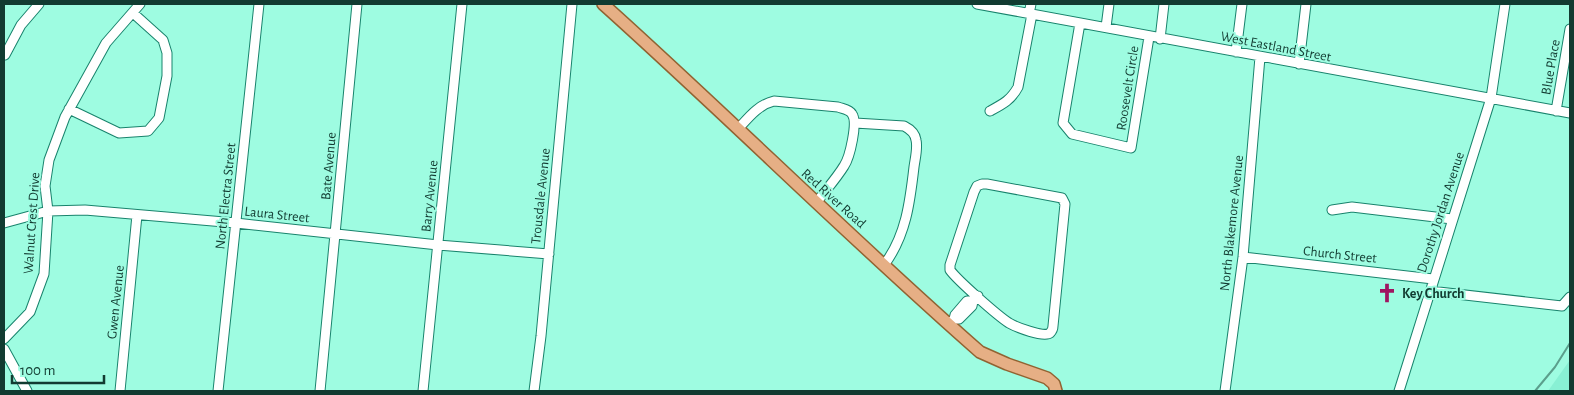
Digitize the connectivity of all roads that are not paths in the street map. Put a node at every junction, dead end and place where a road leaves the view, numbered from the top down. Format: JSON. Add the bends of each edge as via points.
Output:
{"nodes":[{"id":1,"x":39,"y":4,"type":"edge"},
{"id":2,"x":140,"y":4,"type":"edge"},
{"id":3,"x":259,"y":4,"type":"edge"},
{"id":4,"x":357,"y":4,"type":"edge"},
{"id":5,"x":462,"y":4,"type":"edge"},
{"id":6,"x":572,"y":4,"type":"edge"},
{"id":7,"x":603,"y":4,"type":"edge"},
{"id":8,"x":976,"y":4,"type":"edge"},
{"id":9,"x":1031,"y":4,"type":"edge"},
{"id":10,"x":1109,"y":4,"type":"edge"},
{"id":11,"x":1164,"y":4,"type":"edge"},
{"id":12,"x":1242,"y":4,"type":"edge"},
{"id":13,"x":1306,"y":4,"type":"edge"},
{"id":14,"x":1505,"y":4,"type":"edge"},
{"id":15,"x":133,"y":14,"type":"junction"},
{"id":16,"x":1031,"y":14,"type":"junction"},
{"id":17,"x":1080,"y":23,"type":"junction"},
{"id":18,"x":1106,"y":28,"type":"junction"},
{"id":19,"x":1570,"y":29,"type":"edge"},
{"id":20,"x":1150,"y":37,"type":"junction"},
{"id":21,"x":1160,"y":39,"type":"junction"},
{"id":22,"x":1236,"y":52,"type":"junction"},
{"id":23,"x":5,"y":55,"type":"edge"},
{"id":24,"x":1260,"y":57,"type":"junction"},
{"id":25,"x":1299,"y":64,"type":"junction"},
{"id":26,"x":1491,"y":98,"type":"junction"},
{"id":27,"x":69,"y":109,"type":"junction"},
{"id":28,"x":1556,"y":110,"type":"junction"},
{"id":29,"x":990,"y":111,"type":"dead end"},
{"id":30,"x":1570,"y":113,"type":"edge"},
{"id":31,"x":855,"y":122,"type":"junction"},
{"id":32,"x":738,"y":129,"type":"junction"},
{"id":33,"x":816,"y":203,"type":"junction"},
{"id":34,"x":1332,"y":210,"type":"dead end"},
{"id":35,"x":48,"y":211,"type":"junction"},
{"id":36,"x":137,"y":215,"type":"junction"},
{"id":37,"x":1452,"y":219,"type":"junction"},
{"id":38,"x":4,"y":223,"type":"edge"},
{"id":39,"x":236,"y":223,"type":"junction"},
{"id":40,"x":336,"y":234,"type":"junction"},
{"id":41,"x":438,"y":245,"type":"junction"},
{"id":42,"x":549,"y":254,"type":"junction"},
{"id":43,"x":1243,"y":257,"type":"junction"},
{"id":44,"x":884,"y":265,"type":"junction"},
{"id":45,"x":1434,"y":279,"type":"junction"},
{"id":46,"x":1430,"y":291,"type":"junction"},
{"id":47,"x":1570,"y":297,"type":"edge"},
{"id":48,"x":975,"y":298,"type":"junction"},
{"id":49,"x":952,"y":322,"type":"junction"},
{"id":50,"x":4,"y":338,"type":"edge"},
{"id":51,"x":4,"y":349,"type":"edge"},
{"id":52,"x":27,"y":391,"type":"edge"},
{"id":53,"x":120,"y":391,"type":"edge"},
{"id":54,"x":218,"y":391,"type":"edge"},
{"id":55,"x":320,"y":391,"type":"edge"},
{"id":56,"x":423,"y":391,"type":"edge"},
{"id":57,"x":534,"y":391,"type":"edge"},
{"id":58,"x":1056,"y":391,"type":"edge"},
{"id":59,"x":1225,"y":391,"type":"edge"},
{"id":60,"x":1399,"y":391,"type":"edge"}],
"edges":[{"from":1,"to":23,"type":"street","via":[[21,25]]},
{"from":2,"to":15,"type":"street","name":"Walnut Crest Drive"},
{"from":3,"to":39,"type":"street","name":"North Electra Street"},
{"from":4,"to":40,"type":"street","name":"Bate Avenue"},
{"from":5,"to":41,"type":"street","name":"Barry Avenue"},
{"from":6,"to":42,"type":"street","name":"Trousdale Avenue"},
{"from":7,"to":32,"type":"main road","name":"Red River Road"},
{"from":8,"to":16,"type":"street","name":"West Eastland Street"},
{"from":9,"to":16,"type":"street"},
{"from":10,"to":18,"type":"street"},
{"from":11,"to":21,"type":"street"},
{"from":12,"to":22,"type":"street"},
{"from":13,"to":25,"type":"street"},
{"from":14,"to":26,"type":"street","name":"Dorothy Jordan Avenue"},
{"from":15,"to":27,"type":"street","name":"Walnut Crest Drive","via":[[106,44]]},
{"from":15,"to":27,"type":"street","via":[[163,40],[167,53],[167,76],[159,118],[148,131],[119,132]]},
{"from":16,"to":17,"type":"street","name":"West Eastland Street"},
{"from":16,"to":29,"type":"street","via":[[1018,87],[1006,103]]},
{"from":17,"to":18,"type":"street","name":"West Eastland Street"},
{"from":17,"to":20,"type":"street","name":"Roosevelt Circle","via":[[1063,123],[1072,134],[1131,148]]},
{"from":18,"to":20,"type":"street","name":"West Eastland Street"},
{"from":19,"to":28,"type":"street","name":"Blue Place"},
{"from":20,"to":21,"type":"street","name":"West Eastland Street"},
{"from":21,"to":22,"type":"street","name":"West Eastland Street"},
{"from":22,"to":24,"type":"street","name":"West Eastland Street"},
{"from":24,"to":25,"type":"street","name":"West Eastland Street"},
{"from":24,"to":43,"type":"street","name":"North Blakemore Avenue"},
{"from":25,"to":26,"type":"street","name":"West Eastland Street"},
{"from":26,"to":28,"type":"street","name":"West Eastland Street"},
{"from":26,"to":37,"type":"street","name":"Dorothy Jordan Avenue"},
{"from":27,"to":35,"type":"street","name":"Walnut Crest Drive","via":[[49,160],[45,186]]},
{"from":28,"to":30,"type":"street","name":"West Eastland Street"},
{"from":31,"to":32,"type":"street","via":[[848,110],[774,101],[765,103]]},
{"from":31,"to":33,"type":"street","via":[[845,165]]},
{"from":31,"to":44,"type":"street","via":[[904,126],[910,129],[916,140],[910,204],[897,247]]},
{"from":32,"to":33,"type":"main road","name":"Red River Road"},
{"from":33,"to":44,"type":"main road","name":"Red River Road"},
{"from":34,"to":37,"type":"street","via":[[1352,207]]},
{"from":35,"to":36,"type":"street","name":"Laura Street","via":[[85,210]]},
{"from":35,"to":38,"type":"street","name":"Laura Street"},
{"from":35,"to":50,"type":"street","name":"Walnut Crest Drive","via":[[44,274],[30,312]]},
{"from":36,"to":39,"type":"street","name":"Laura Street"},
{"from":36,"to":53,"type":"street","name":"Gwen Avenue"},
{"from":37,"to":45,"type":"street","name":"Dorothy Jordan Avenue"},
{"from":39,"to":40,"type":"street","name":"Laura Street"},
{"from":39,"to":54,"type":"street","name":"North Electra Street"},
{"from":40,"to":41,"type":"street","name":"Laura Street"},
{"from":40,"to":55,"type":"street","name":"Bate Avenue"},
{"from":41,"to":42,"type":"street","name":"Laura Street"},
{"from":41,"to":56,"type":"street","name":"Barry Avenue"},
{"from":42,"to":57,"type":"street","name":"Trousdale Avenue"},
{"from":43,"to":45,"type":"street","name":"Church Street"},
{"from":43,"to":59,"type":"street","name":"North Blakemore Avenue"},
{"from":44,"to":49,"type":"main road","name":"Red River Road"},
{"from":45,"to":46,"type":"street","name":"Dorothy Jordan Avenue"},
{"from":46,"to":47,"type":"street","via":[[1562,306]]},
{"from":46,"to":60,"type":"street","name":"Dorothy Jordan Avenue"},
{"from":48,"to":48,"type":"street","via":[[950,270],[950,265],[977,186],[987,184],[1062,198],[1065,204],[1052,332],[1044,335],[1018,328]]},
{"from":48,"to":49,"type":"street","via":[[966,313]]},
{"from":49,"to":58,"type":"main road","name":"Red River Road","via":[[980,352],[1047,378]]},
{"from":51,"to":52,"type":"street"}]}
